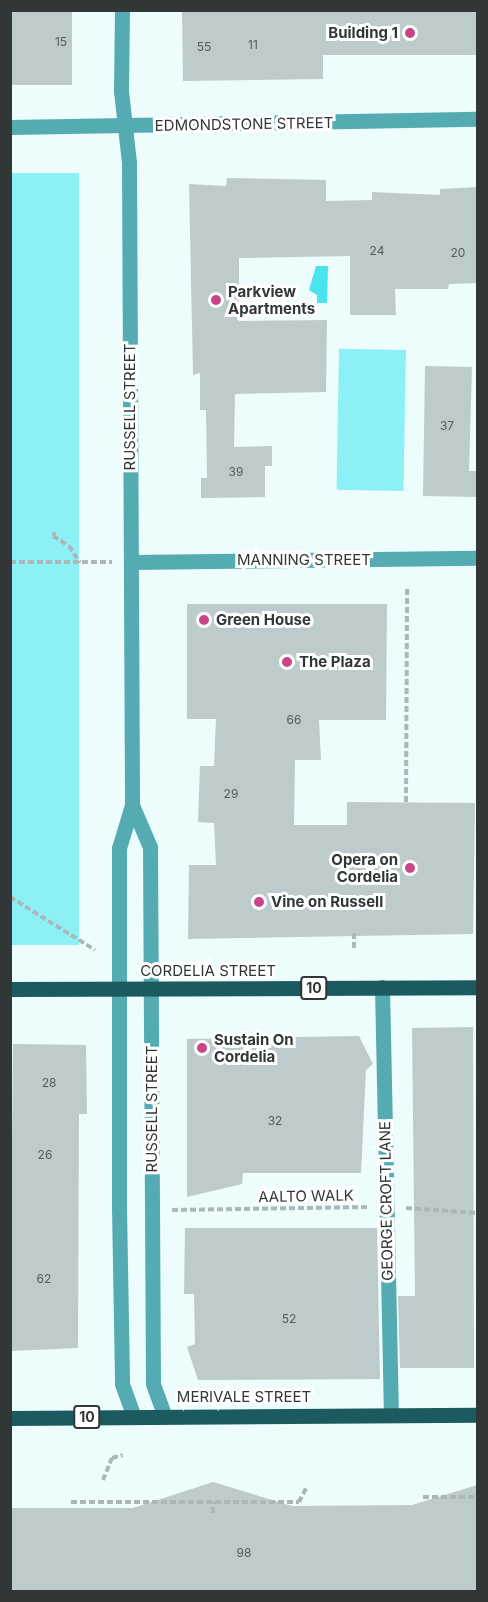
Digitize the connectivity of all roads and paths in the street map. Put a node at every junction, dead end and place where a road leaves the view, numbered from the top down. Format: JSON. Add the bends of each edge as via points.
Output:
{"nodes":[{"id":1,"x":122,"y":10,"type":"edge"},
{"id":2,"x":477,"y":119,"type":"edge"},
{"id":3,"x":125,"y":127,"type":"junction"},
{"id":4,"x":10,"y":128,"type":"edge"},
{"id":5,"x":55,"y":532,"type":"dead end"},
{"id":6,"x":477,"y":558,"type":"edge"},
{"id":7,"x":10,"y":562,"type":"edge"},
{"id":8,"x":130,"y":562,"type":"junction"},
{"id":9,"x":80,"y":563,"type":"junction"},
{"id":10,"x":407,"y":587,"type":"dead end"},
{"id":11,"x":406,"y":802,"type":"dead end"},
{"id":12,"x":132,"y":805,"type":"junction"},
{"id":13,"x":10,"y":897,"type":"edge"},
{"id":14,"x":354,"y":933,"type":"dead end"},
{"id":15,"x":354,"y":949,"type":"dead end"},
{"id":16,"x":95,"y":950,"type":"dead end"},
{"id":17,"x":382,"y":987,"type":"junction"},
{"id":18,"x":477,"y":987,"type":"edge"},
{"id":19,"x":10,"y":989,"type":"edge"},
{"id":20,"x":119,"y":989,"type":"junction"},
{"id":21,"x":151,"y":990,"type":"junction"},
{"id":22,"x":387,"y":1207,"type":"junction"},
{"id":23,"x":171,"y":1210,"type":"dead end"},
{"id":24,"x":477,"y":1213,"type":"edge"},
{"id":25,"x":477,"y":1414,"type":"edge"},
{"id":26,"x":133,"y":1415,"type":"junction"},
{"id":27,"x":164,"y":1415,"type":"junction"},
{"id":28,"x":391,"y":1415,"type":"junction"},
{"id":29,"x":10,"y":1418,"type":"edge"},
{"id":30,"x":123,"y":1455,"type":"dead end"},
{"id":31,"x":103,"y":1480,"type":"dead end"},
{"id":32,"x":306,"y":1488,"type":"dead end"},
{"id":33,"x":423,"y":1497,"type":"dead end"},
{"id":34,"x":477,"y":1497,"type":"edge"},
{"id":35,"x":71,"y":1502,"type":"dead end"},
{"id":36,"x":213,"y":1502,"type":"junction"},
{"id":37,"x":213,"y":1513,"type":"dead end"}],
"edges":[{"from":1,"to":3,"type":"street","name":"RUSSELL STREET"},
{"from":2,"to":3,"type":"street","name":"EDMONDSTONE STREET"},
{"from":3,"to":4,"type":"street","name":"EDMONDSTONE STREET"},
{"from":3,"to":8,"type":"street","name":"RUSSELL STREET"},
{"from":5,"to":9,"type":"path","via":[[53,536],[69,546]]},
{"from":6,"to":8,"type":"street","name":"MANNING STREET"},
{"from":7,"to":9,"type":"path"},
{"from":8,"to":9,"type":"path"},
{"from":8,"to":12,"type":"street","name":"RUSSELL STREET"},
{"from":10,"to":11,"type":"path"},
{"from":12,"to":20,"type":"street","name":"RUSSELL STREET","via":[[119,848]]},
{"from":12,"to":21,"type":"street","name":"RUSSELL STREET","via":[[150,847]]},
{"from":13,"to":16,"type":"path"},
{"from":14,"to":15,"type":"path"},
{"from":17,"to":18,"type":"main road","name":"CORDELIA STREET","number":"10"},
{"from":17,"to":21,"type":"main road","name":"CORDELIA STREET","number":"10"},
{"from":17,"to":22,"type":"street","name":"GEORGE CROFT LANE"},
{"from":19,"to":20,"type":"main road","name":"CORDELIA STREET","number":"10"},
{"from":20,"to":21,"type":"main road","name":"CORDELIA STREET","number":"10"},
{"from":20,"to":26,"type":"street","name":"RUSSELL STREET","via":[[122,1384]]},
{"from":21,"to":27,"type":"street","name":"RUSSELL STREET","via":[[153,1384]]},
{"from":22,"to":23,"type":"path","name":"AALTO WALK"},
{"from":22,"to":24,"type":"path","name":"AALTO WALK"},
{"from":22,"to":28,"type":"street","name":"GEORGE CROFT LANE"},
{"from":25,"to":28,"type":"main road","name":"MERIVALE STREET","number":"10"},
{"from":26,"to":27,"type":"main road","name":"MERIVALE STREET","number":"10"},
{"from":26,"to":29,"type":"main road","name":"MERIVALE STREET","number":"10"},
{"from":27,"to":28,"type":"main road","name":"MERIVALE STREET","number":"10"},
{"from":30,"to":31,"type":"path","via":[[112,1458]]},
{"from":32,"to":36,"type":"path","via":[[299,1502]]},
{"from":33,"to":34,"type":"path"},
{"from":35,"to":36,"type":"path"},
{"from":36,"to":37,"type":"path"}]}
